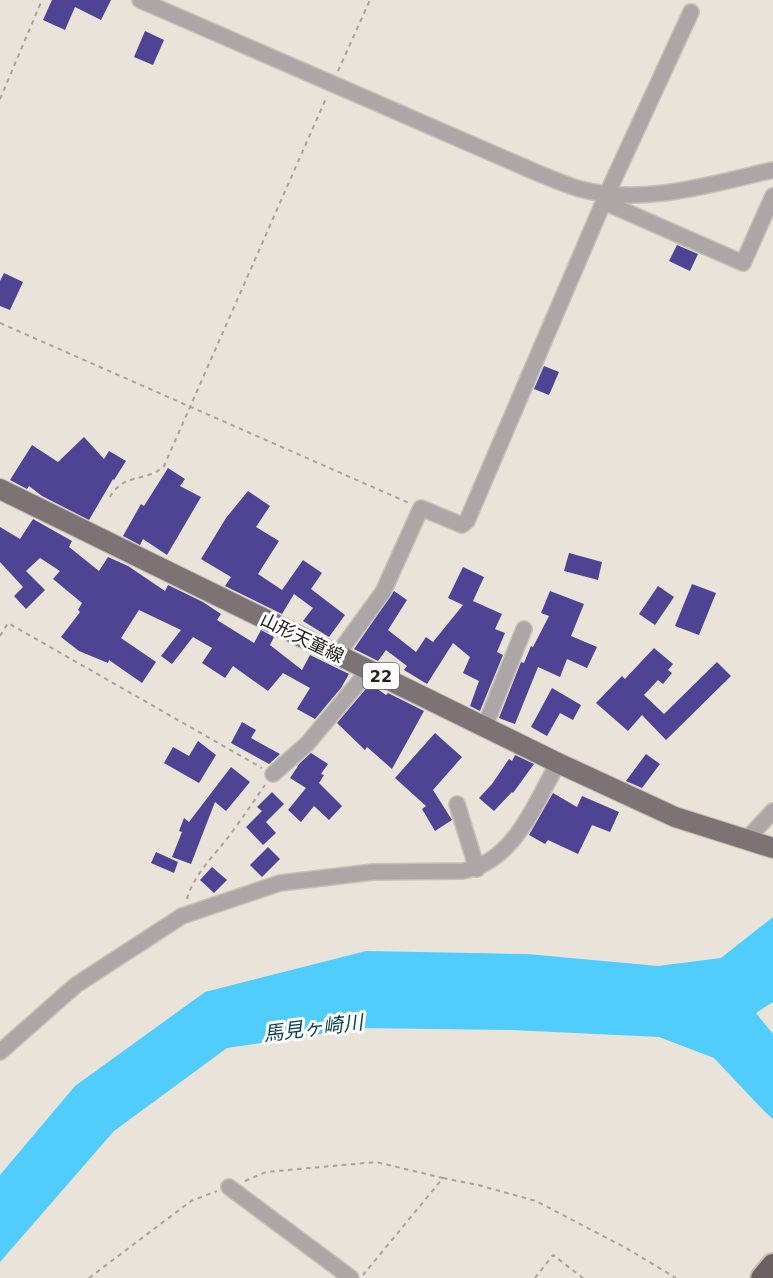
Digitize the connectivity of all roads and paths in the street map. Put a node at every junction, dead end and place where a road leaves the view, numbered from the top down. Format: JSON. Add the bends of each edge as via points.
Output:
{"nodes":[{"id":1,"x":42,"y":0,"type":"edge"},
{"id":2,"x":140,"y":0,"type":"edge"},
{"id":3,"x":370,"y":0,"type":"edge"},
{"id":4,"x":691,"y":12,"type":"dead end"},
{"id":5,"x":333,"y":83,"type":"junction"},
{"id":6,"x":0,"y":99,"type":"edge"},
{"id":7,"x":773,"y":170,"type":"edge"},
{"id":8,"x":773,"y":196,"type":"edge"},
{"id":9,"x":606,"y":198,"type":"junction"},
{"id":10,"x":0,"y":323,"type":"edge"},
{"id":11,"x":192,"y":406,"type":"junction"},
{"id":12,"x":0,"y":489,"type":"edge"},
{"id":13,"x":110,"y":497,"type":"dead end"},
{"id":14,"x":421,"y":508,"type":"junction"},
{"id":15,"x":525,"y":629,"type":"dead end"},
{"id":16,"x":0,"y":636,"type":"edge"},
{"id":17,"x":337,"y":655,"type":"junction"},
{"id":18,"x":369,"y":670,"type":"junction"},
{"id":19,"x":485,"y":726,"type":"junction"},
{"id":20,"x":558,"y":763,"type":"junction"},
{"id":21,"x":273,"y":774,"type":"junction"},
{"id":22,"x":457,"y":804,"type":"dead end"},
{"id":23,"x":773,"y":810,"type":"edge"},
{"id":24,"x":746,"y":840,"type":"junction"},
{"id":25,"x":771,"y":847,"type":"edge"},
{"id":26,"x":477,"y":869,"type":"junction"},
{"id":27,"x":182,"y":916,"type":"junction"},
{"id":28,"x":0,"y":1052,"type":"edge"},
{"id":29,"x":443,"y":1178,"type":"junction"},
{"id":30,"x":229,"y":1187,"type":"junction"},
{"id":31,"x":773,"y":1264,"type":"edge"},
{"id":32,"x":88,"y":1278,"type":"edge"},
{"id":33,"x":351,"y":1278,"type":"edge"},
{"id":34,"x":360,"y":1278,"type":"edge"},
{"id":35,"x":535,"y":1278,"type":"edge"},
{"id":36,"x":583,"y":1278,"type":"edge"},
{"id":37,"x":676,"y":1278,"type":"edge"},
{"id":38,"x":762,"y":1278,"type":"edge"}],
"edges":[{"from":1,"to":6,"type":"path"},
{"from":2,"to":5,"type":"street"},
{"from":3,"to":5,"type":"path"},
{"from":4,"to":9,"type":"street"},
{"from":5,"to":9,"type":"street","via":[[540,174]]},
{"from":5,"to":11,"type":"path"},
{"from":7,"to":9,"type":"street","via":[[685,190]]},
{"from":8,"to":9,"type":"street","via":[[743,263]]},
{"from":9,"to":14,"type":"street","via":[[467,521],[462,525]]},
{"from":10,"to":11,"type":"path"},
{"from":11,"to":13,"type":"path","via":[[164,466],[155,474],[116,486]]},
{"from":11,"to":14,"type":"path"},
{"from":12,"to":17,"type":"main road","name":"山形天童線","number":"22"},
{"from":14,"to":17,"type":"street","via":[[383,592]]},
{"from":15,"to":19,"type":"street"},
{"from":16,"to":21,"type":"path","via":[[8,623]]},
{"from":17,"to":18,"type":"main road","name":"山形天童線","number":"22"},
{"from":18,"to":19,"type":"main road","name":"山形天童線","number":"22"},
{"from":18,"to":21,"type":"street","via":[[308,744]]},
{"from":19,"to":20,"type":"main road","name":"山形天童線","number":"22"},
{"from":20,"to":24,"type":"main road","name":"山形天童線","number":"22","via":[[675,817]]},
{"from":20,"to":26,"type":"street","via":[[506,850]]},
{"from":21,"to":27,"type":"path","via":[[204,866],[190,889]]},
{"from":22,"to":26,"type":"street"},
{"from":23,"to":24,"type":"street"},
{"from":24,"to":25,"type":"main road","name":"山形天童線","number":"22"},
{"from":26,"to":27,"type":"street","via":[[373,872],[280,883]]},
{"from":27,"to":28,"type":"street","via":[[76,985]]},
{"from":29,"to":30,"type":"path","via":[[376,1162],[266,1172]]},
{"from":29,"to":34,"type":"path"},
{"from":29,"to":37,"type":"path","via":[[536,1201]]},
{"from":30,"to":32,"type":"path","via":[[191,1201]]},
{"from":30,"to":33,"type":"street"},
{"from":31,"to":38,"type":"highway"},
{"from":35,"to":36,"type":"path","via":[[553,1255]]}]}
